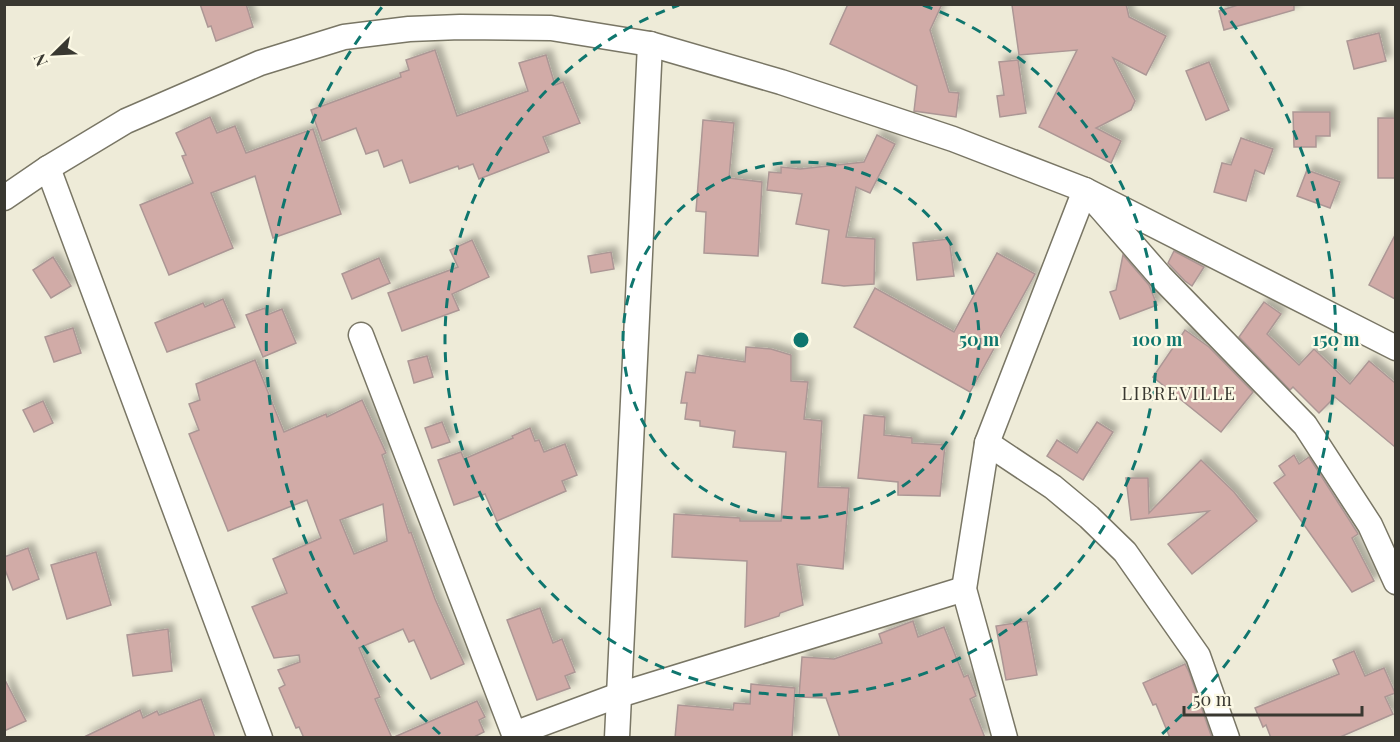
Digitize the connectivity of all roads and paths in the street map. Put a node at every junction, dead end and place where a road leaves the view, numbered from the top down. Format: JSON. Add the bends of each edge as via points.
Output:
{"nodes":[{"id":1,"x":650,"y":44,"type":"junction"},
{"id":2,"x":48,"y":168,"type":"junction"},
{"id":3,"x":1085,"y":190,"type":"junction"},
{"id":4,"x":4,"y":198,"type":"edge"},
{"id":5,"x":361,"y":335,"type":"dead end"},
{"id":6,"x":1395,"y":348,"type":"edge"},
{"id":7,"x":987,"y":443,"type":"junction"},
{"id":8,"x":1395,"y":582,"type":"edge"},
{"id":9,"x":964,"y":589,"type":"junction"},
{"id":10,"x":619,"y":695,"type":"junction"},
{"id":11,"x":260,"y":738,"type":"edge"},
{"id":12,"x":617,"y":738,"type":"edge"},
{"id":13,"x":1005,"y":738,"type":"edge"},
{"id":14,"x":1227,"y":738,"type":"edge"}],
"edges":[{"from":1,"to":2,"type":"street","via":[[551,28],[409,29],[344,38],[260,63],[180,97],[126,121]]},
{"from":1,"to":3,"type":"street","via":[[953,139]]},
{"from":1,"to":10,"type":"street"},
{"from":2,"to":4,"type":"street"},
{"from":2,"to":11,"type":"street"},
{"from":3,"to":6,"type":"street"},
{"from":3,"to":7,"type":"street"},
{"from":3,"to":8,"type":"street","via":[[1160,276],[1305,425],[1370,525]]},
{"from":5,"to":10,"type":"street","via":[[514,734]]},
{"from":7,"to":9,"type":"street"},
{"from":7,"to":14,"type":"street","via":[[1053,487],[1125,552],[1198,656]]},
{"from":9,"to":10,"type":"street"},
{"from":9,"to":13,"type":"street"},
{"from":10,"to":12,"type":"street"}]}
